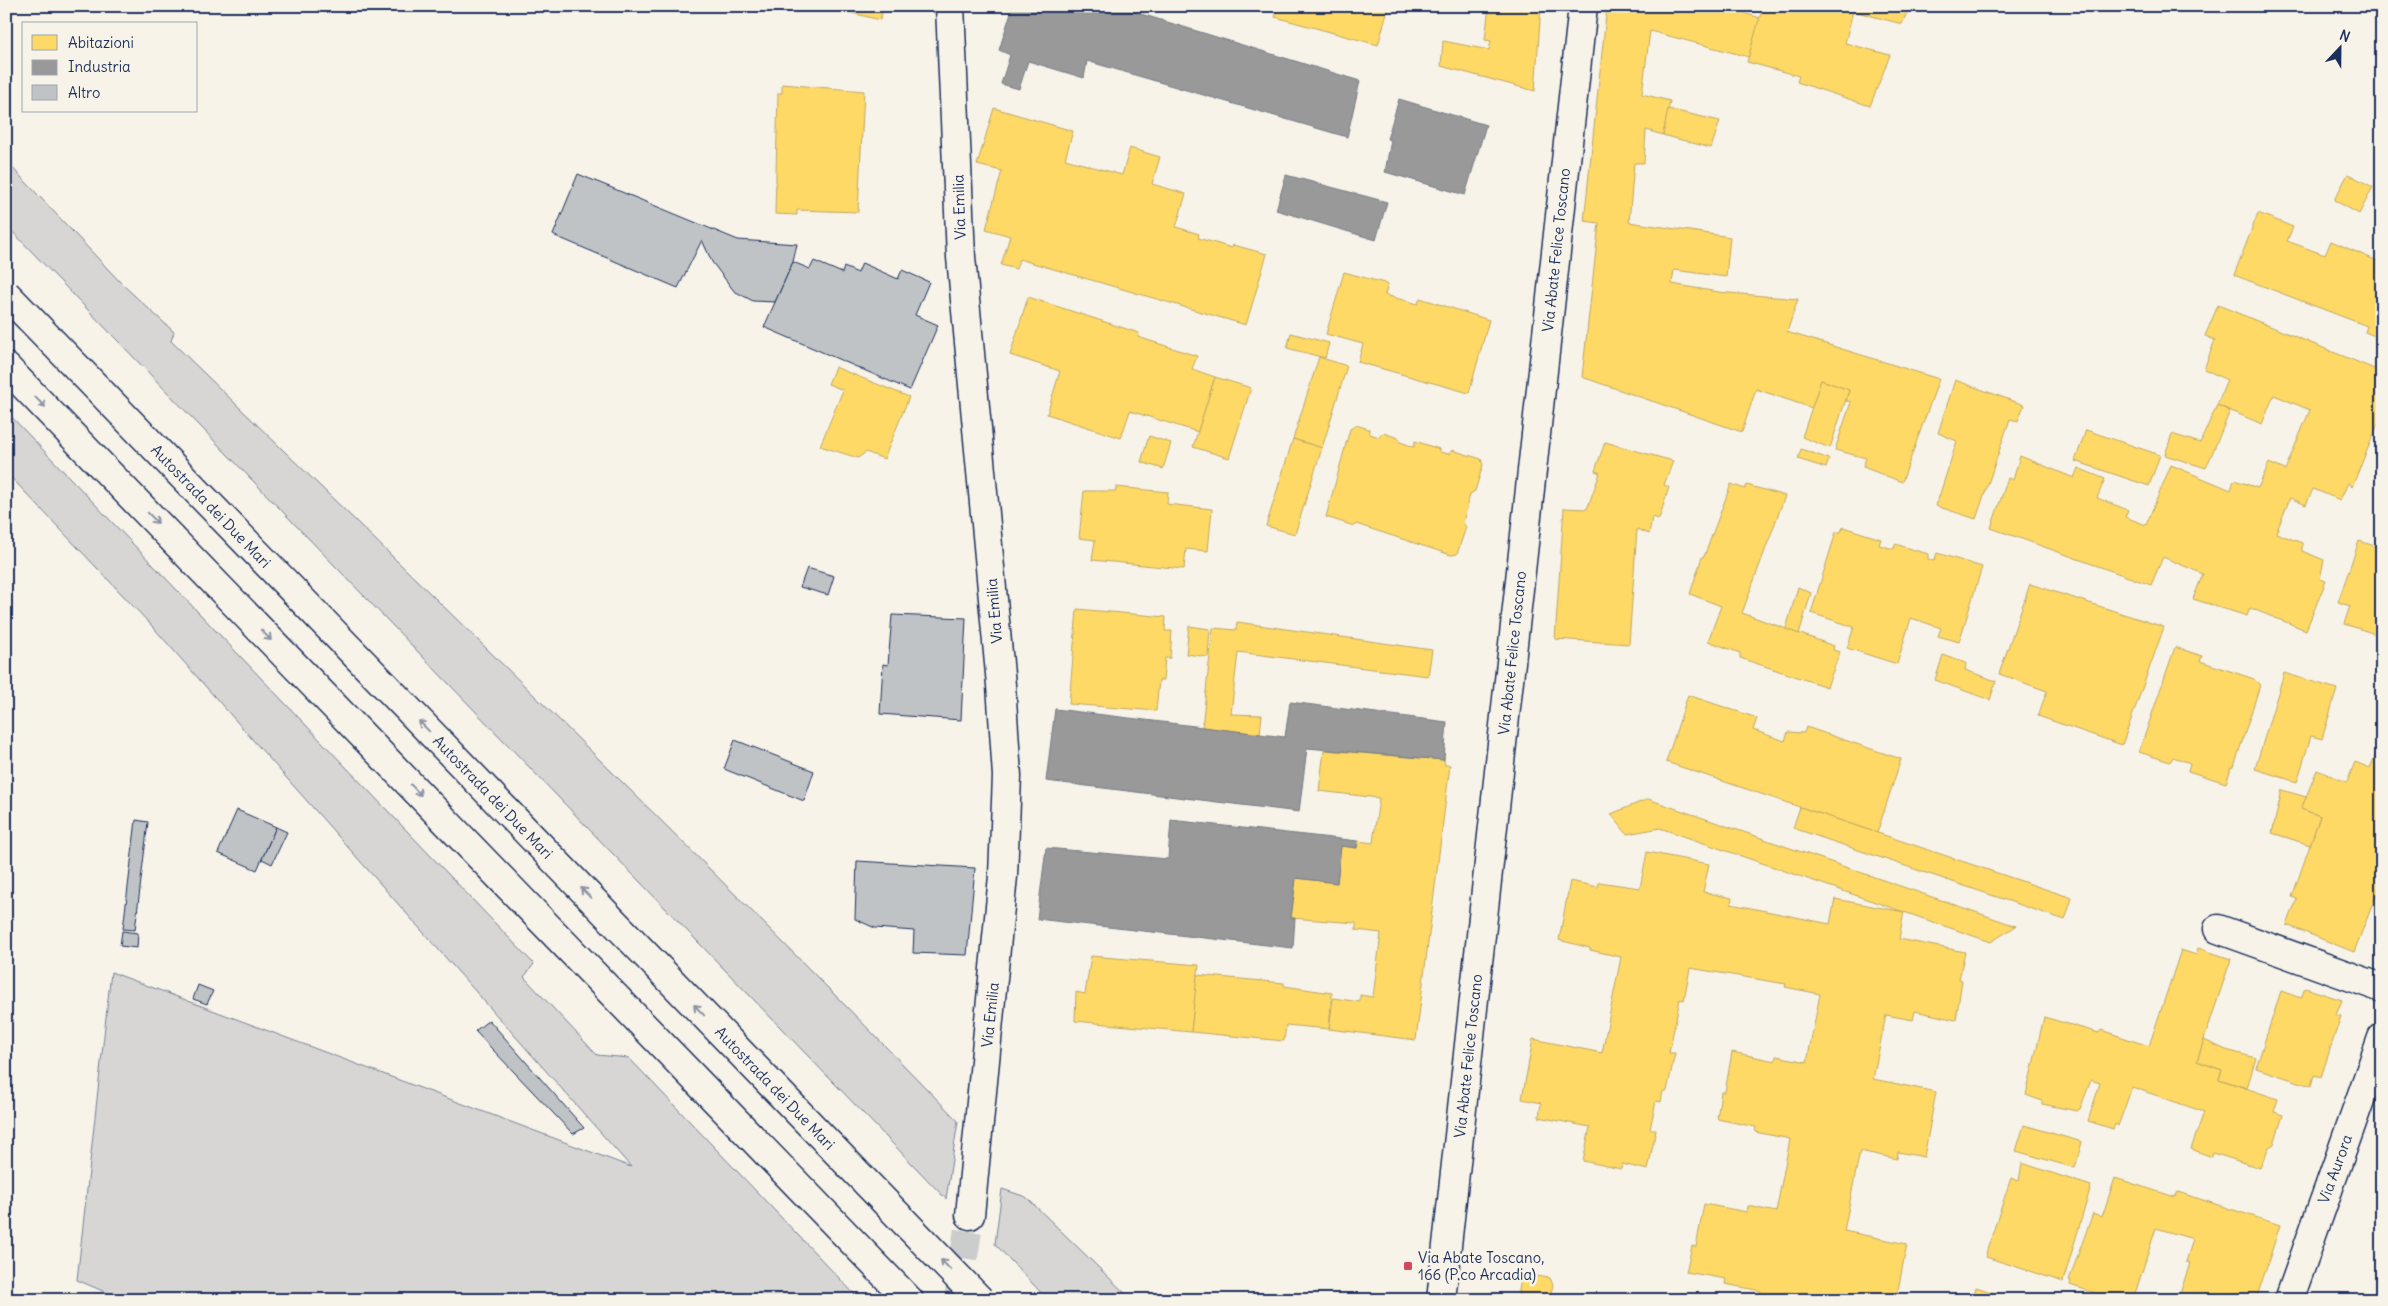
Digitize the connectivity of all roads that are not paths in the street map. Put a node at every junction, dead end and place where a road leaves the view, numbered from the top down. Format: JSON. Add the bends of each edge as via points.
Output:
{"nodes":[{"id":1,"x":950,"y":6,"type":"edge"},
{"id":2,"x":1583,"y":6,"type":"edge"},
{"id":3,"x":6,"y":294,"type":"edge"},
{"id":4,"x":6,"y":367,"type":"edge"},
{"id":5,"x":2218,"y":929,"type":"dead end"},
{"id":6,"x":2382,"y":988,"type":"edge"},
{"id":7,"x":2382,"y":1038,"type":"edge"},
{"id":8,"x":970,"y":1215,"type":"tunnel mouth"},
{"id":9,"x":909,"y":1300,"type":"edge"},
{"id":10,"x":980,"y":1300,"type":"edge"},
{"id":11,"x":1441,"y":1300,"type":"edge"},
{"id":12,"x":2289,"y":1300,"type":"edge"}],
"edges":[{"from":1,"to":8,"type":"main road","name":"Via Emilia","via":[[961,257],[1001,684],[1006,776],[1003,876]]},
{"from":2,"to":11,"type":"main road","name":"Via Abate Felice Toscano"},
{"from":10,"to":3,"type":"main road","name":"Autostrada dei Due Mari","one_way":true,"bridge":true},
{"from":4,"to":9,"type":"main road","one_way":true},
{"from":5,"to":6,"type":"main road"},
{"from":7,"to":12,"type":"main road","name":"Via Aurora"}]}
